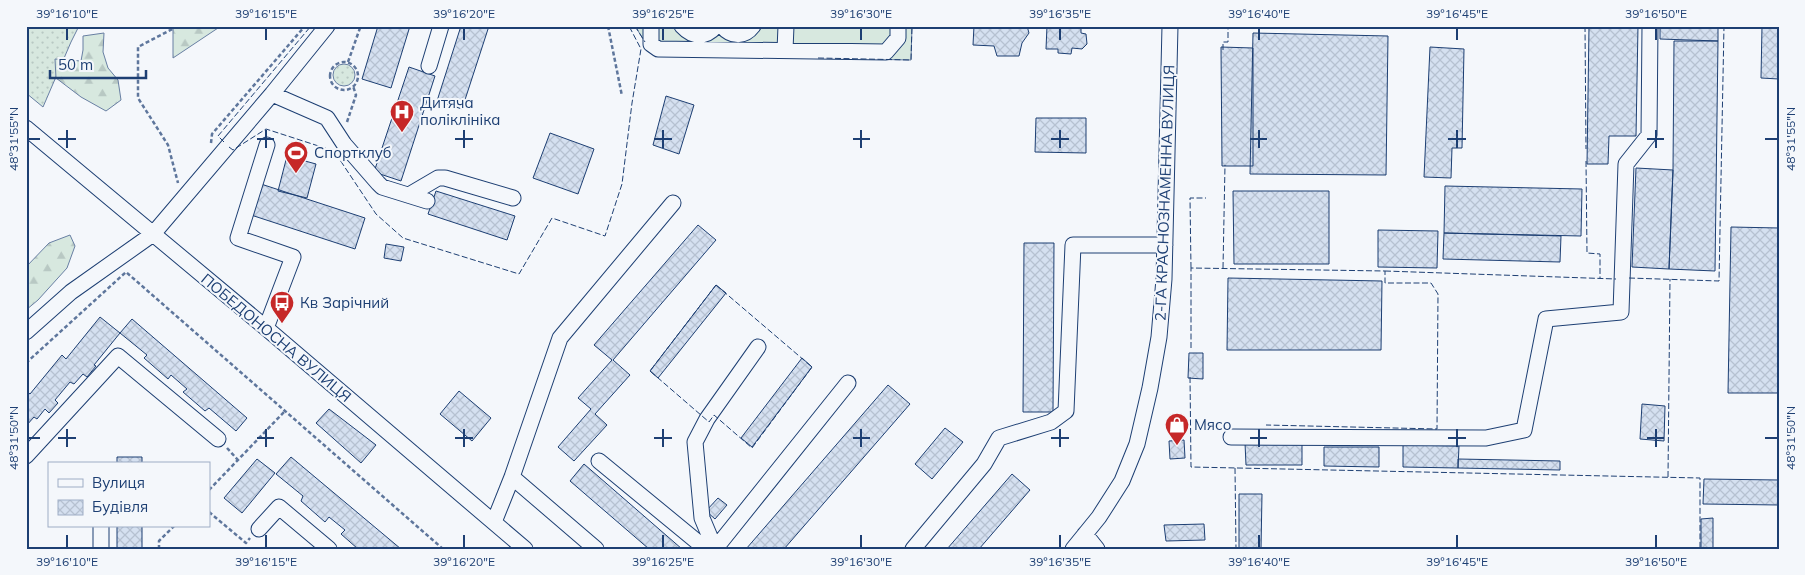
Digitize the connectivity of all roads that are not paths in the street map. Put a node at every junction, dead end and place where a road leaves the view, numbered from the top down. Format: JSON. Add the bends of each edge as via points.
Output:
{"nodes":[{"id":1,"x":326,"y":26,"type":"edge"},
{"id":2,"x":441,"y":26,"type":"edge"},
{"id":3,"x":651,"y":26,"type":"edge"},
{"id":4,"x":682,"y":26,"type":"edge"},
{"id":5,"x":716,"y":26,"type":"edge"},
{"id":6,"x":722,"y":26,"type":"edge"},
{"id":7,"x":753,"y":26,"type":"edge"},
{"id":8,"x":786,"y":26,"type":"edge"},
{"id":9,"x":898,"y":26,"type":"edge"},
{"id":10,"x":1170,"y":26,"type":"edge"},
{"id":11,"x":1650,"y":26,"type":"edge"},
{"id":12,"x":785,"y":50,"type":"junction"},
{"id":13,"x":429,"y":66,"type":"dead end"},
{"id":14,"x":272,"y":94,"type":"junction"},
{"id":15,"x":26,"y":128,"type":"edge"},
{"id":16,"x":267,"y":145,"type":"dead end"},
{"id":17,"x":409,"y":195,"type":"junction"},
{"id":18,"x":513,"y":198,"type":"dead end"},
{"id":19,"x":427,"y":201,"type":"dead end"},
{"id":20,"x":673,"y":203,"type":"dead end"},
{"id":21,"x":153,"y":234,"type":"junction"},
{"id":22,"x":1165,"y":245,"type":"junction"},
{"id":23,"x":266,"y":328,"type":"junction"},
{"id":24,"x":26,"y":332,"type":"edge"},
{"id":25,"x":758,"y":348,"type":"dead end"},
{"id":26,"x":848,"y":383,"type":"dead end"},
{"id":27,"x":1231,"y":438,"type":"dead end"},
{"id":28,"x":218,"y":439,"type":"dead end"},
{"id":29,"x":26,"y":456,"type":"edge"},
{"id":30,"x":599,"y":461,"type":"dead end"},
{"id":31,"x":512,"y":477,"type":"junction"},
{"id":32,"x":494,"y":522,"type":"junction"},
{"id":33,"x":101,"y":528,"type":"edge"},
{"id":34,"x":259,"y":529,"type":"road end"},
{"id":35,"x":1085,"y":534,"type":"junction"},
{"id":36,"x":101,"y":549,"type":"edge"},
{"id":37,"x":328,"y":549,"type":"edge"},
{"id":38,"x":525,"y":549,"type":"edge"},
{"id":39,"x":596,"y":549,"type":"edge"},
{"id":40,"x":706,"y":549,"type":"edge"},
{"id":41,"x":715,"y":549,"type":"edge"},
{"id":42,"x":913,"y":549,"type":"edge"},
{"id":43,"x":1073,"y":549,"type":"edge"},
{"id":44,"x":1097,"y":549,"type":"edge"}],
"edges":[{"from":1,"to":14,"type":"street"},
{"from":2,"to":13,"type":"street"},
{"from":3,"to":12,"type":"street","via":[[651,44],[658,49]]},
{"from":4,"to":5,"type":"street","via":[[699,36]]},
{"from":6,"to":7,"type":"street","via":[[738,35],[745,34]]},
{"from":8,"to":12,"type":"street"},
{"from":9,"to":12,"type":"street","via":[[898,38],[886,52]]},
{"from":10,"to":22,"type":"street","name":"2-ГА КРАСНОЗНАМЕННА ВУЛИЦЯ"},
{"from":11,"to":27,"type":"street","via":[[1649,135],[1626,164],[1621,312],[1546,319],[1524,430],[1486,438]]},
{"from":14,"to":17,"type":"street","via":[[327,118],[344,144],[382,187]]},
{"from":14,"to":21,"type":"street","via":[[177,194]]},
{"from":15,"to":21,"type":"street","name":"ПОБЕДОНОСНА ВУЛИЦЯ"},
{"from":16,"to":23,"type":"street","via":[[238,238],[293,257]]},
{"from":17,"to":18,"type":"street","via":[[438,178],[445,178]]},
{"from":17,"to":19,"type":"street"},
{"from":20,"to":31,"type":"street","via":[[560,338]]},
{"from":21,"to":23,"type":"street","name":"ПОБЕДОНОСНА ВУЛИЦЯ"},
{"from":21,"to":24,"type":"street","via":[[71,292]]},
{"from":22,"to":35,"type":"street","name":"2-ГА КРАСНОЗНАМЕННА ВУЛИЦЯ","via":[[1159,337],[1137,444],[1122,480]]},
{"from":22,"to":42,"type":"street","via":[[1073,244],[1066,411],[1051,422],[999,438],[984,464]]},
{"from":23,"to":32,"type":"street","name":"ПОБЕДОНОСНА ВУЛИЦЯ"},
{"from":25,"to":41,"type":"street","via":[[707,419],[695,442],[702,518]]},
{"from":26,"to":41,"type":"street"},
{"from":28,"to":29,"type":"street","via":[[118,356]]},
{"from":30,"to":40,"type":"street"},
{"from":31,"to":32,"type":"street"},
{"from":31,"to":39,"type":"street"},
{"from":32,"to":38,"type":"street","name":"ПОБЕДОНОСНА ВУЛИЦЯ"},
{"from":33,"to":36,"type":"street"},
{"from":34,"to":37,"type":"street","via":[[279,506]]},
{"from":35,"to":43,"type":"street","name":"2-ГА КРАСНОЗНАМЕННА ВУЛИЦЯ"},
{"from":35,"to":44,"type":"street"}]}
